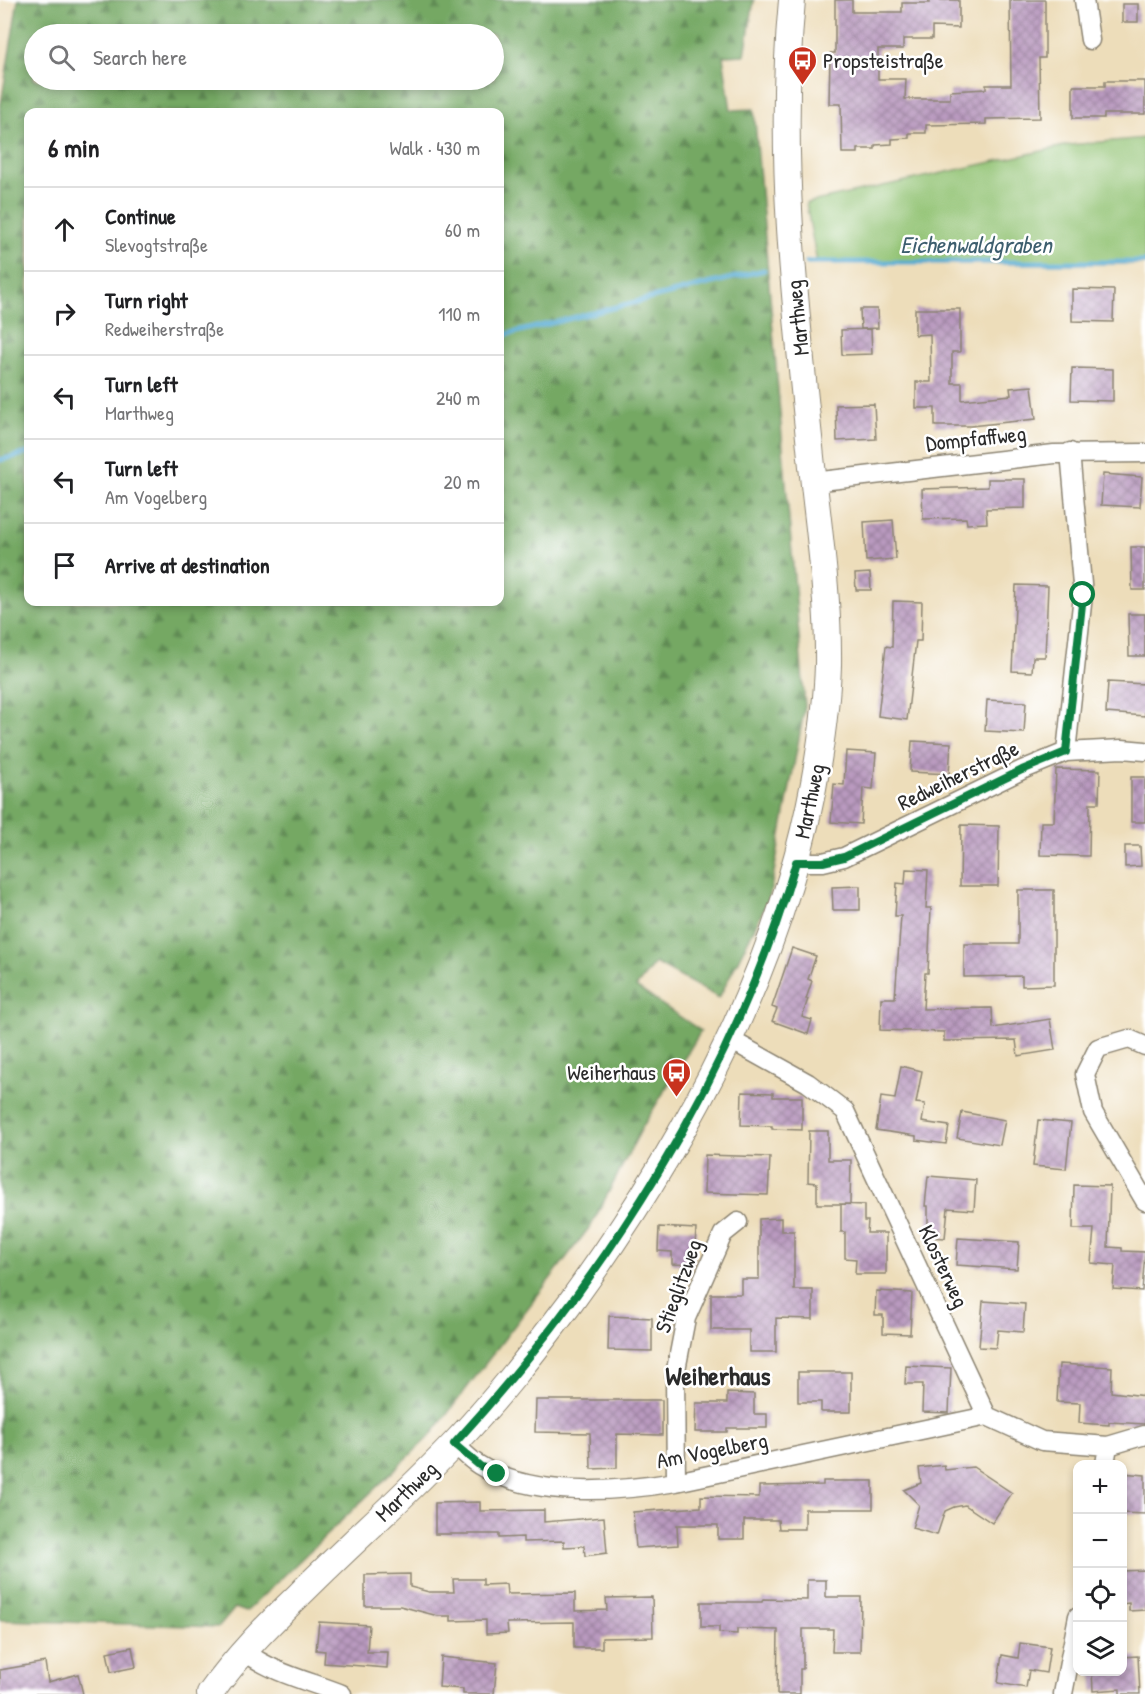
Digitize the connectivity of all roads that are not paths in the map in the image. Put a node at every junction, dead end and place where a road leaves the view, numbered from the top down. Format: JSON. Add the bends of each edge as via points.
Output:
{"nodes":[{"id":1,"x":792,"y":0,"type":"edge"},
{"id":2,"x":1084,"y":0,"type":"edge"},
{"id":3,"x":1090,"y":40,"type":"dead end"},
{"id":4,"x":1070,"y":452,"type":"junction"},
{"id":5,"x":1145,"y":453,"type":"edge"},
{"id":6,"x":813,"y":482,"type":"junction"},
{"id":7,"x":1145,"y":751,"type":"edge"},
{"id":8,"x":1066,"y":752,"type":"junction"},
{"id":9,"x":796,"y":862,"type":"junction"},
{"id":10,"x":729,"y":1039,"type":"junction"},
{"id":11,"x":1145,"y":1046,"type":"edge"},
{"id":12,"x":1145,"y":1201,"type":"edge"},
{"id":13,"x":738,"y":1222,"type":"dead end"},
{"id":14,"x":987,"y":1416,"type":"junction"},
{"id":15,"x":1145,"y":1435,"type":"edge"},
{"id":16,"x":454,"y":1444,"type":"junction"},
{"id":17,"x":1107,"y":1455,"type":"edge"},
{"id":18,"x":676,"y":1482,"type":"junction"},
{"id":19,"x":1076,"y":1622,"type":"edge"},
{"id":20,"x":244,"y":1651,"type":"junction"},
{"id":21,"x":210,"y":1694,"type":"edge"},
{"id":22,"x":342,"y":1694,"type":"edge"},
{"id":23,"x":1063,"y":1694,"type":"edge"}],
"edges":[{"from":1,"to":6,"type":"main road","name":"Marthweg","via":[[786,112],[789,244]]},
{"from":2,"to":3,"type":"street"},
{"from":4,"to":5,"type":"street","name":"Dompfaffweg"},
{"from":4,"to":6,"type":"street","name":"Dompfaffweg"},
{"from":4,"to":8,"type":"street","via":[[1083,595]]},
{"from":6,"to":9,"type":"main road","name":"Marthweg","via":[[826,610],[827,681],[815,775]]},
{"from":7,"to":8,"type":"street","name":"Redweiherstraße"},
{"from":8,"to":9,"type":"street","name":"Redweiherstraße","via":[[844,857]]},
{"from":9,"to":10,"type":"main road","name":"Marthweg","via":[[776,926]]},
{"from":10,"to":14,"type":"street","name":"Klosterweg","via":[[808,1083],[845,1111]]},
{"from":10,"to":16,"type":"main road","name":"Marthweg","via":[[668,1156],[612,1243],[530,1356]]},
{"from":11,"to":12,"type":"street","via":[[1129,1040],[1098,1048],[1085,1074],[1093,1112]]},
{"from":13,"to":18,"type":"street","name":"Stieglitzweg","via":[[723,1234],[687,1318],[675,1375]]},
{"from":14,"to":17,"type":"street","via":[[1042,1441]]},
{"from":14,"to":18,"type":"street","name":"Am Vogelberg"},
{"from":15,"to":17,"type":"street"},
{"from":16,"to":18,"type":"street","name":"Am Vogelberg","via":[[480,1466],[538,1486],[592,1491]]},
{"from":16,"to":20,"type":"main road","name":"Marthweg"},
{"from":19,"to":23,"type":"street"},
{"from":20,"to":21,"type":"main road","name":"Marthweg"},
{"from":20,"to":22,"type":"street","via":[[277,1670]]}]}
